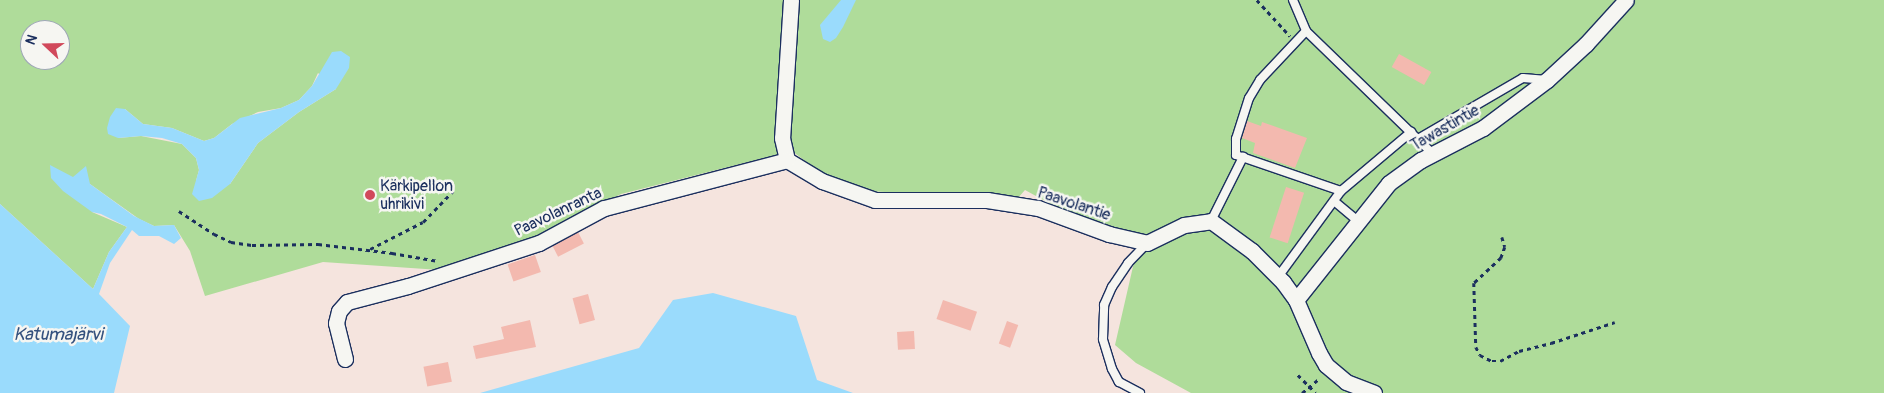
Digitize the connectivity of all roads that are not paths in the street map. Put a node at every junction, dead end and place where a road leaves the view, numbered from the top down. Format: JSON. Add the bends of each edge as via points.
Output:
{"nodes":[{"id":1,"x":791,"y":0,"type":"edge"},
{"id":2,"x":1293,"y":0,"type":"edge"},
{"id":3,"x":1626,"y":0,"type":"edge"},
{"id":4,"x":1306,"y":31,"type":"junction"},
{"id":5,"x":1547,"y":80,"type":"junction"},
{"id":6,"x":1411,"y":132,"type":"junction"},
{"id":7,"x":1418,"y":139,"type":"junction"},
{"id":8,"x":1434,"y":154,"type":"junction"},
{"id":9,"x":1243,"y":157,"type":"junction"},
{"id":10,"x":787,"y":160,"type":"junction"},
{"id":11,"x":1341,"y":191,"type":"junction"},
{"id":12,"x":1334,"y":201,"type":"junction"},
{"id":13,"x":1210,"y":221,"type":"junction"},
{"id":14,"x":1358,"y":221,"type":"junction"},
{"id":15,"x":1147,"y":243,"type":"junction"},
{"id":16,"x":1278,"y":277,"type":"junction"},
{"id":17,"x":1296,"y":300,"type":"junction"},
{"id":18,"x":345,"y":359,"type":"dead end"},
{"id":19,"x":1124,"y":385,"type":"junction"},
{"id":20,"x":1120,"y":393,"type":"edge"},
{"id":21,"x":1140,"y":393,"type":"edge"},
{"id":22,"x":1374,"y":393,"type":"edge"}],
"edges":[{"from":1,"to":10,"type":"street","via":[[782,138]]},
{"from":2,"to":4,"type":"lane"},
{"from":3,"to":5,"type":"street","name":"Tawastintie"},
{"from":4,"to":6,"type":"lane"},
{"from":4,"to":9,"type":"lane","via":[[1260,80],[1249,98],[1236,139],[1236,155]]},
{"from":5,"to":7,"type":"lane","via":[[1523,78]]},
{"from":5,"to":8,"type":"street","name":"Tawastintie","via":[[1483,128]]},
{"from":6,"to":7,"type":"lane"},
{"from":6,"to":11,"type":"lane"},
{"from":7,"to":8,"type":"lane"},
{"from":8,"to":14,"type":"street","name":"Tawastintie","via":[[1389,183]]},
{"from":9,"to":11,"type":"lane"},
{"from":9,"to":13,"type":"lane"},
{"from":10,"to":15,"type":"street","name":"Paavolantie","via":[[822,181],[875,200],[933,198],[1038,208],[1102,232]]},
{"from":10,"to":18,"type":"street","name":"Paavolanranta","via":[[604,208],[539,243],[408,286],[347,302],[339,311],[336,323]]},
{"from":11,"to":12,"type":"lane"},
{"from":12,"to":14,"type":"lane"},
{"from":12,"to":16,"type":"lane"},
{"from":13,"to":15,"type":"street","via":[[1184,226]]},
{"from":13,"to":16,"type":"street","via":[[1252,250]]},
{"from":14,"to":17,"type":"street","name":"Tawastintie"},
{"from":15,"to":19,"type":"lane","via":[[1128,263],[1104,305],[1103,338],[1112,369]]},
{"from":16,"to":17,"type":"street"},
{"from":17,"to":22,"type":"street","via":[[1326,365],[1346,382]]},
{"from":19,"to":20,"type":"lane"},
{"from":19,"to":21,"type":"lane"}]}
